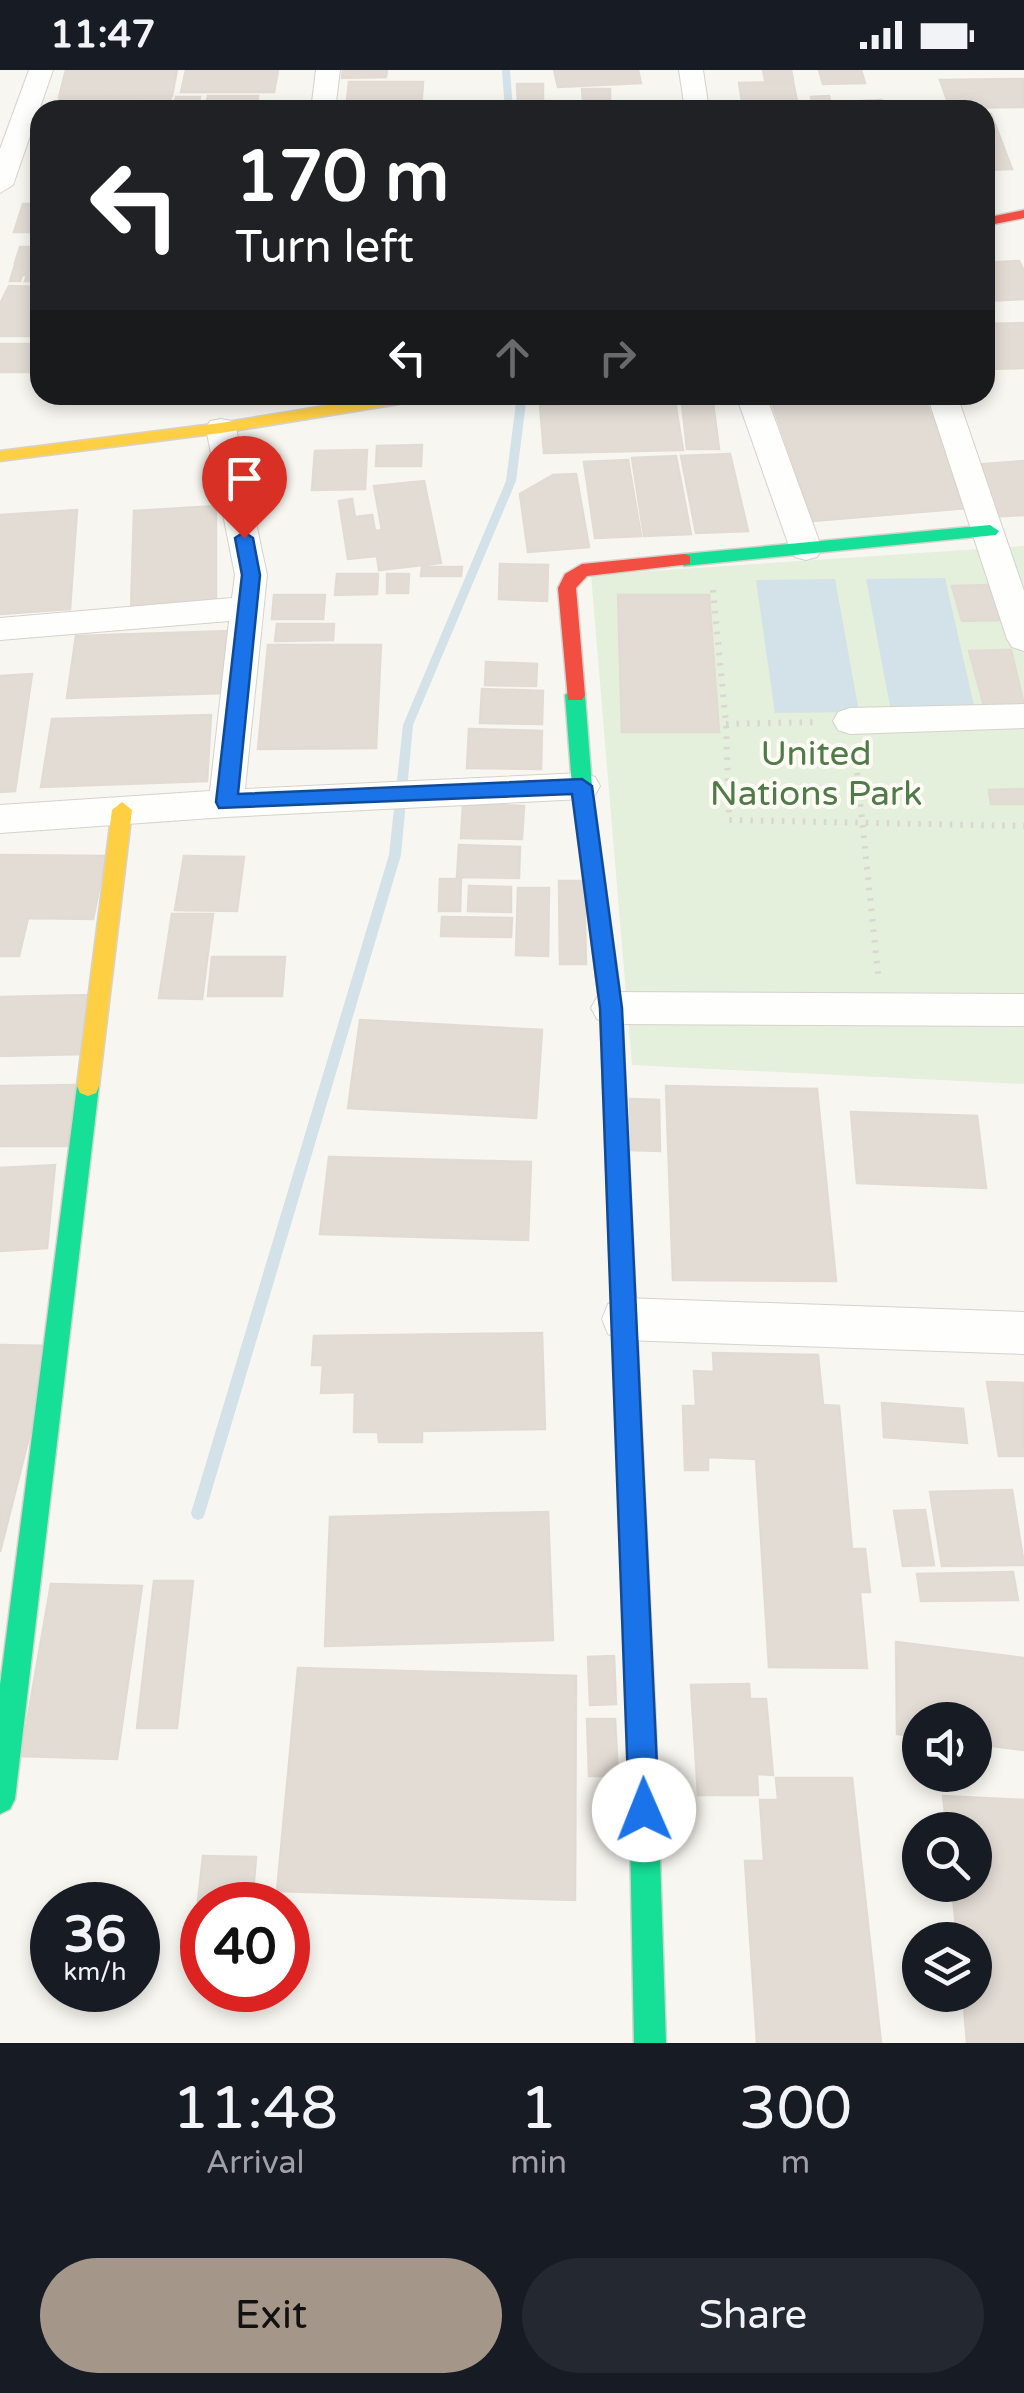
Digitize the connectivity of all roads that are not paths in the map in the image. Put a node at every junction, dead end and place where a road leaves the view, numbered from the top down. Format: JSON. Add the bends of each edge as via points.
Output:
{"nodes":[{"id":1,"x":41,"y":70,"type":"edge"},
{"id":2,"x":328,"y":70,"type":"edge"},
{"id":3,"x":690,"y":70,"type":"edge"},
{"id":4,"x":30,"y":100,"type":"edge"},
{"id":5,"x":324,"y":100,"type":"edge"},
{"id":6,"x":695,"y":100,"type":"edge"},
{"id":7,"x":30,"y":101,"type":"edge"},
{"id":8,"x":0,"y":185,"type":"edge"},
{"id":9,"x":1024,"y":214,"type":"edge"},
{"id":10,"x":995,"y":220,"type":"edge"},
{"id":11,"x":362,"y":405,"type":"edge"},
{"id":12,"x":756,"y":405,"type":"edge"},
{"id":13,"x":946,"y":405,"type":"edge"},
{"id":14,"x":221,"y":428,"type":"junction"},
{"id":15,"x":0,"y":456,"type":"edge"},
{"id":16,"x":990,"y":531,"type":"junction"},
{"id":17,"x":806,"y":549,"type":"junction"},
{"id":18,"x":248,"y":608,"type":"junction"},
{"id":19,"x":0,"y":629,"type":"edge"},
{"id":20,"x":1024,"y":639,"type":"edge"},
{"id":21,"x":1024,"y":716,"type":"edge"},
{"id":22,"x":850,"y":721,"type":"road end"},
{"id":23,"x":582,"y":786,"type":"junction"},
{"id":24,"x":226,"y":802,"type":"junction"},
{"id":25,"x":122,"y":810,"type":"junction"},
{"id":26,"x":0,"y":819,"type":"edge"},
{"id":27,"x":611,"y":1008,"type":"junction"},
{"id":28,"x":1024,"y":1010,"type":"edge"},
{"id":29,"x":624,"y":1319,"type":"junction"},
{"id":30,"x":1024,"y":1333,"type":"edge"},
{"id":31,"x":0,"y":1800,"type":"edge"},
{"id":32,"x":650,"y":2043,"type":"edge"}],
"edges":[{"from":1,"to":4,"type":"street"},
{"from":2,"to":5,"type":"street"},
{"from":3,"to":6,"type":"street"},
{"from":7,"to":8,"type":"street"},
{"from":9,"to":10,"type":"street"},
{"from":11,"to":14,"type":"street"},
{"from":12,"to":17,"type":"street"},
{"from":13,"to":16,"type":"street"},
{"from":14,"to":15,"type":"street"},
{"from":14,"to":18,"type":"street","via":[[251,575]]},
{"from":16,"to":17,"type":"street"},
{"from":16,"to":20,"type":"street"},
{"from":17,"to":23,"type":"street","via":[[582,570],[572,578],[567,588]]},
{"from":18,"to":19,"type":"street"},
{"from":18,"to":24,"type":"street"},
{"from":21,"to":22,"type":"street"},
{"from":23,"to":24,"type":"street"},
{"from":23,"to":27,"type":"street"},
{"from":24,"to":25,"type":"street"},
{"from":25,"to":26,"type":"street"},
{"from":25,"to":31,"type":"street"},
{"from":27,"to":28,"type":"street"},
{"from":27,"to":29,"type":"street"},
{"from":29,"to":30,"type":"street"},
{"from":29,"to":32,"type":"street"}]}
